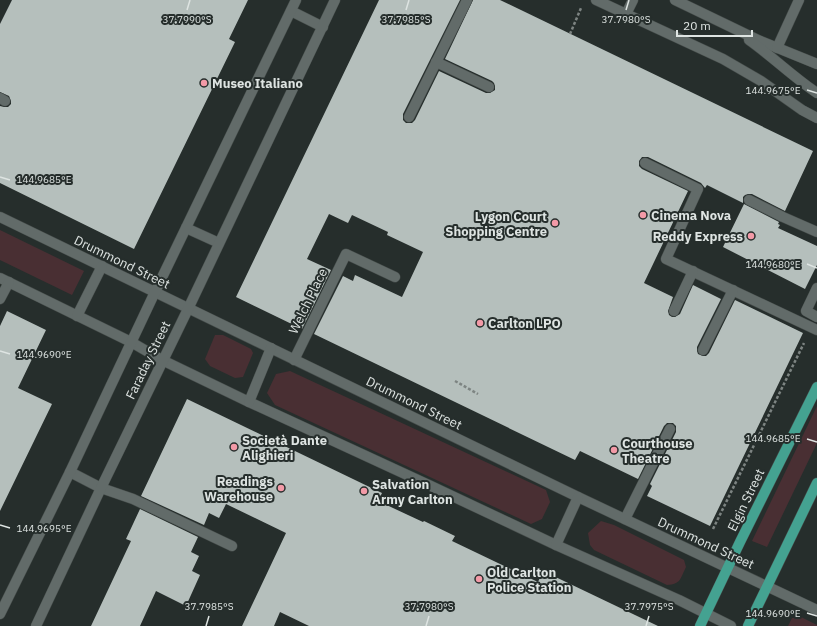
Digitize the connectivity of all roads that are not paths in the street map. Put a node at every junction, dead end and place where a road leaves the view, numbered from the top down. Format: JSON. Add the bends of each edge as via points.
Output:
{"nodes":[{"id":1,"x":296,"y":0,"type":"edge"},
{"id":2,"x":335,"y":0,"type":"edge"},
{"id":3,"x":467,"y":0,"type":"edge"},
{"id":4,"x":596,"y":0,"type":"edge"},
{"id":5,"x":633,"y":0,"type":"edge"},
{"id":6,"x":675,"y":0,"type":"edge"},
{"id":7,"x":799,"y":0,"type":"edge"},
{"id":8,"x":291,"y":12,"type":"junction"},
{"id":9,"x":626,"y":14,"type":"junction"},
{"id":10,"x":323,"y":27,"type":"junction"},
{"id":11,"x":732,"y":28,"type":"junction"},
{"id":12,"x":776,"y":48,"type":"junction"},
{"id":13,"x":436,"y":62,"type":"junction"},
{"id":14,"x":817,"y":64,"type":"edge"},
{"id":15,"x":489,"y":87,"type":"dead end"},
{"id":16,"x":817,"y":93,"type":"edge"},
{"id":17,"x":409,"y":117,"type":"dead end"},
{"id":18,"x":817,"y":118,"type":"edge"},
{"id":19,"x":645,"y":163,"type":"dead end"},
{"id":20,"x":749,"y":200,"type":"dead end"},
{"id":21,"x":0,"y":217,"type":"edge"},
{"id":22,"x":186,"y":228,"type":"junction"},
{"id":23,"x":817,"y":232,"type":"edge"},
{"id":24,"x":219,"y":243,"type":"junction"},
{"id":25,"x":102,"y":266,"type":"junction"},
{"id":26,"x":693,"y":271,"type":"junction"},
{"id":27,"x":396,"y":277,"type":"dead end"},
{"id":28,"x":4,"y":280,"type":"edge"},
{"id":29,"x":817,"y":288,"type":"edge"},
{"id":30,"x":733,"y":290,"type":"junction"},
{"id":31,"x":155,"y":292,"type":"junction"},
{"id":32,"x":0,"y":299,"type":"edge"},
{"id":33,"x":188,"y":309,"type":"junction"},
{"id":34,"x":674,"y":310,"type":"dead end"},
{"id":35,"x":814,"y":315,"type":"edge"},
{"id":36,"x":77,"y":316,"type":"junction"},
{"id":37,"x":814,"y":329,"type":"edge"},
{"id":38,"x":131,"y":342,"type":"junction"},
{"id":39,"x":271,"y":348,"type":"junction"},
{"id":40,"x":703,"y":350,"type":"dead end"},
{"id":41,"x":162,"y":360,"type":"junction"},
{"id":42,"x":294,"y":360,"type":"junction"},
{"id":43,"x":817,"y":387,"type":"edge"},
{"id":44,"x":249,"y":402,"type":"junction"},
{"id":45,"x":670,"y":429,"type":"dead end"},
{"id":46,"x":70,"y":472,"type":"junction"},
{"id":47,"x":817,"y":483,"type":"edge"},
{"id":48,"x":101,"y":488,"type":"junction"},
{"id":49,"x":578,"y":497,"type":"junction"},
{"id":50,"x":625,"y":520,"type":"junction"},
{"id":51,"x":556,"y":545,"type":"junction"},
{"id":52,"x":232,"y":546,"type":"dead end"},
{"id":53,"x":728,"y":568,"type":"junction"},
{"id":54,"x":767,"y":586,"type":"junction"},
{"id":55,"x":817,"y":610,"type":"edge"},
{"id":56,"x":0,"y":614,"type":"edge"},
{"id":57,"x":706,"y":614,"type":"junction"},
{"id":58,"x":36,"y":626,"type":"edge"},
{"id":59,"x":700,"y":626,"type":"edge"},
{"id":60,"x":730,"y":626,"type":"edge"},
{"id":61,"x":748,"y":626,"type":"edge"}],
"edges":[{"from":1,"to":8,"type":"street","name":"Faraday Street"},
{"from":2,"to":10,"type":"street","name":"Faraday Street"},
{"from":3,"to":13,"type":"street"},
{"from":4,"to":9,"type":"street"},
{"from":5,"to":9,"type":"street"},
{"from":6,"to":11,"type":"street"},
{"from":7,"to":12,"type":"street"},
{"from":8,"to":10,"type":"street"},
{"from":8,"to":22,"type":"street","name":"Faraday Street"},
{"from":9,"to":18,"type":"street","via":[[736,66]]},
{"from":10,"to":24,"type":"street","name":"Faraday Street"},
{"from":11,"to":12,"type":"street"},
{"from":11,"to":16,"type":"street"},
{"from":12,"to":14,"type":"street"},
{"from":13,"to":15,"type":"street"},
{"from":13,"to":17,"type":"street"},
{"from":19,"to":26,"type":"street","via":[[698,189],[666,258]]},
{"from":20,"to":23,"type":"street"},
{"from":21,"to":25,"type":"street","name":"Drummond Street"},
{"from":22,"to":24,"type":"street"},
{"from":22,"to":31,"type":"street","name":"Faraday Street"},
{"from":24,"to":33,"type":"street","name":"Faraday Street"},
{"from":25,"to":31,"type":"street","name":"Drummond Street"},
{"from":25,"to":36,"type":"street"},
{"from":26,"to":30,"type":"street"},
{"from":26,"to":34,"type":"street"},
{"from":27,"to":42,"type":"street","name":"Welch Place","via":[[346,254]]},
{"from":28,"to":32,"type":"street"},
{"from":28,"to":36,"type":"street"},
{"from":29,"to":35,"type":"street","via":[[806,311]]},
{"from":30,"to":37,"type":"street"},
{"from":30,"to":40,"type":"street"},
{"from":31,"to":33,"type":"street","name":"Drummond Street"},
{"from":31,"to":38,"type":"street","name":"Faraday Street"},
{"from":33,"to":39,"type":"street","name":"Drummond Street"},
{"from":33,"to":41,"type":"street","name":"Faraday Street"},
{"from":36,"to":38,"type":"street"},
{"from":38,"to":41,"type":"street"},
{"from":38,"to":46,"type":"street","name":"Faraday Street"},
{"from":39,"to":42,"type":"street","name":"Drummond Street"},
{"from":39,"to":44,"type":"street"},
{"from":41,"to":44,"type":"street"},
{"from":41,"to":48,"type":"street","name":"Faraday Street"},
{"from":42,"to":49,"type":"street","name":"Drummond Street"},
{"from":43,"to":53,"type":"main road","name":"Elgin Street"},
{"from":44,"to":51,"type":"street"},
{"from":45,"to":50,"type":"street"},
{"from":46,"to":48,"type":"street"},
{"from":46,"to":56,"type":"street","name":"Faraday Street"},
{"from":47,"to":54,"type":"main road"},
{"from":48,"to":52,"type":"street","via":[[133,499]]},
{"from":48,"to":58,"type":"street","name":"Faraday Street"},
{"from":49,"to":50,"type":"street","name":"Drummond Street"},
{"from":49,"to":51,"type":"street"},
{"from":50,"to":53,"type":"street","name":"Drummond Street"},
{"from":51,"to":57,"type":"street"},
{"from":53,"to":54,"type":"street","name":"Drummond Street"},
{"from":53,"to":57,"type":"main road","name":"Elgin Street"},
{"from":54,"to":55,"type":"street","name":"Drummond Street"},
{"from":54,"to":61,"type":"main road"},
{"from":57,"to":59,"type":"main road","name":"Elgin Street"},
{"from":57,"to":60,"type":"street"}]}
